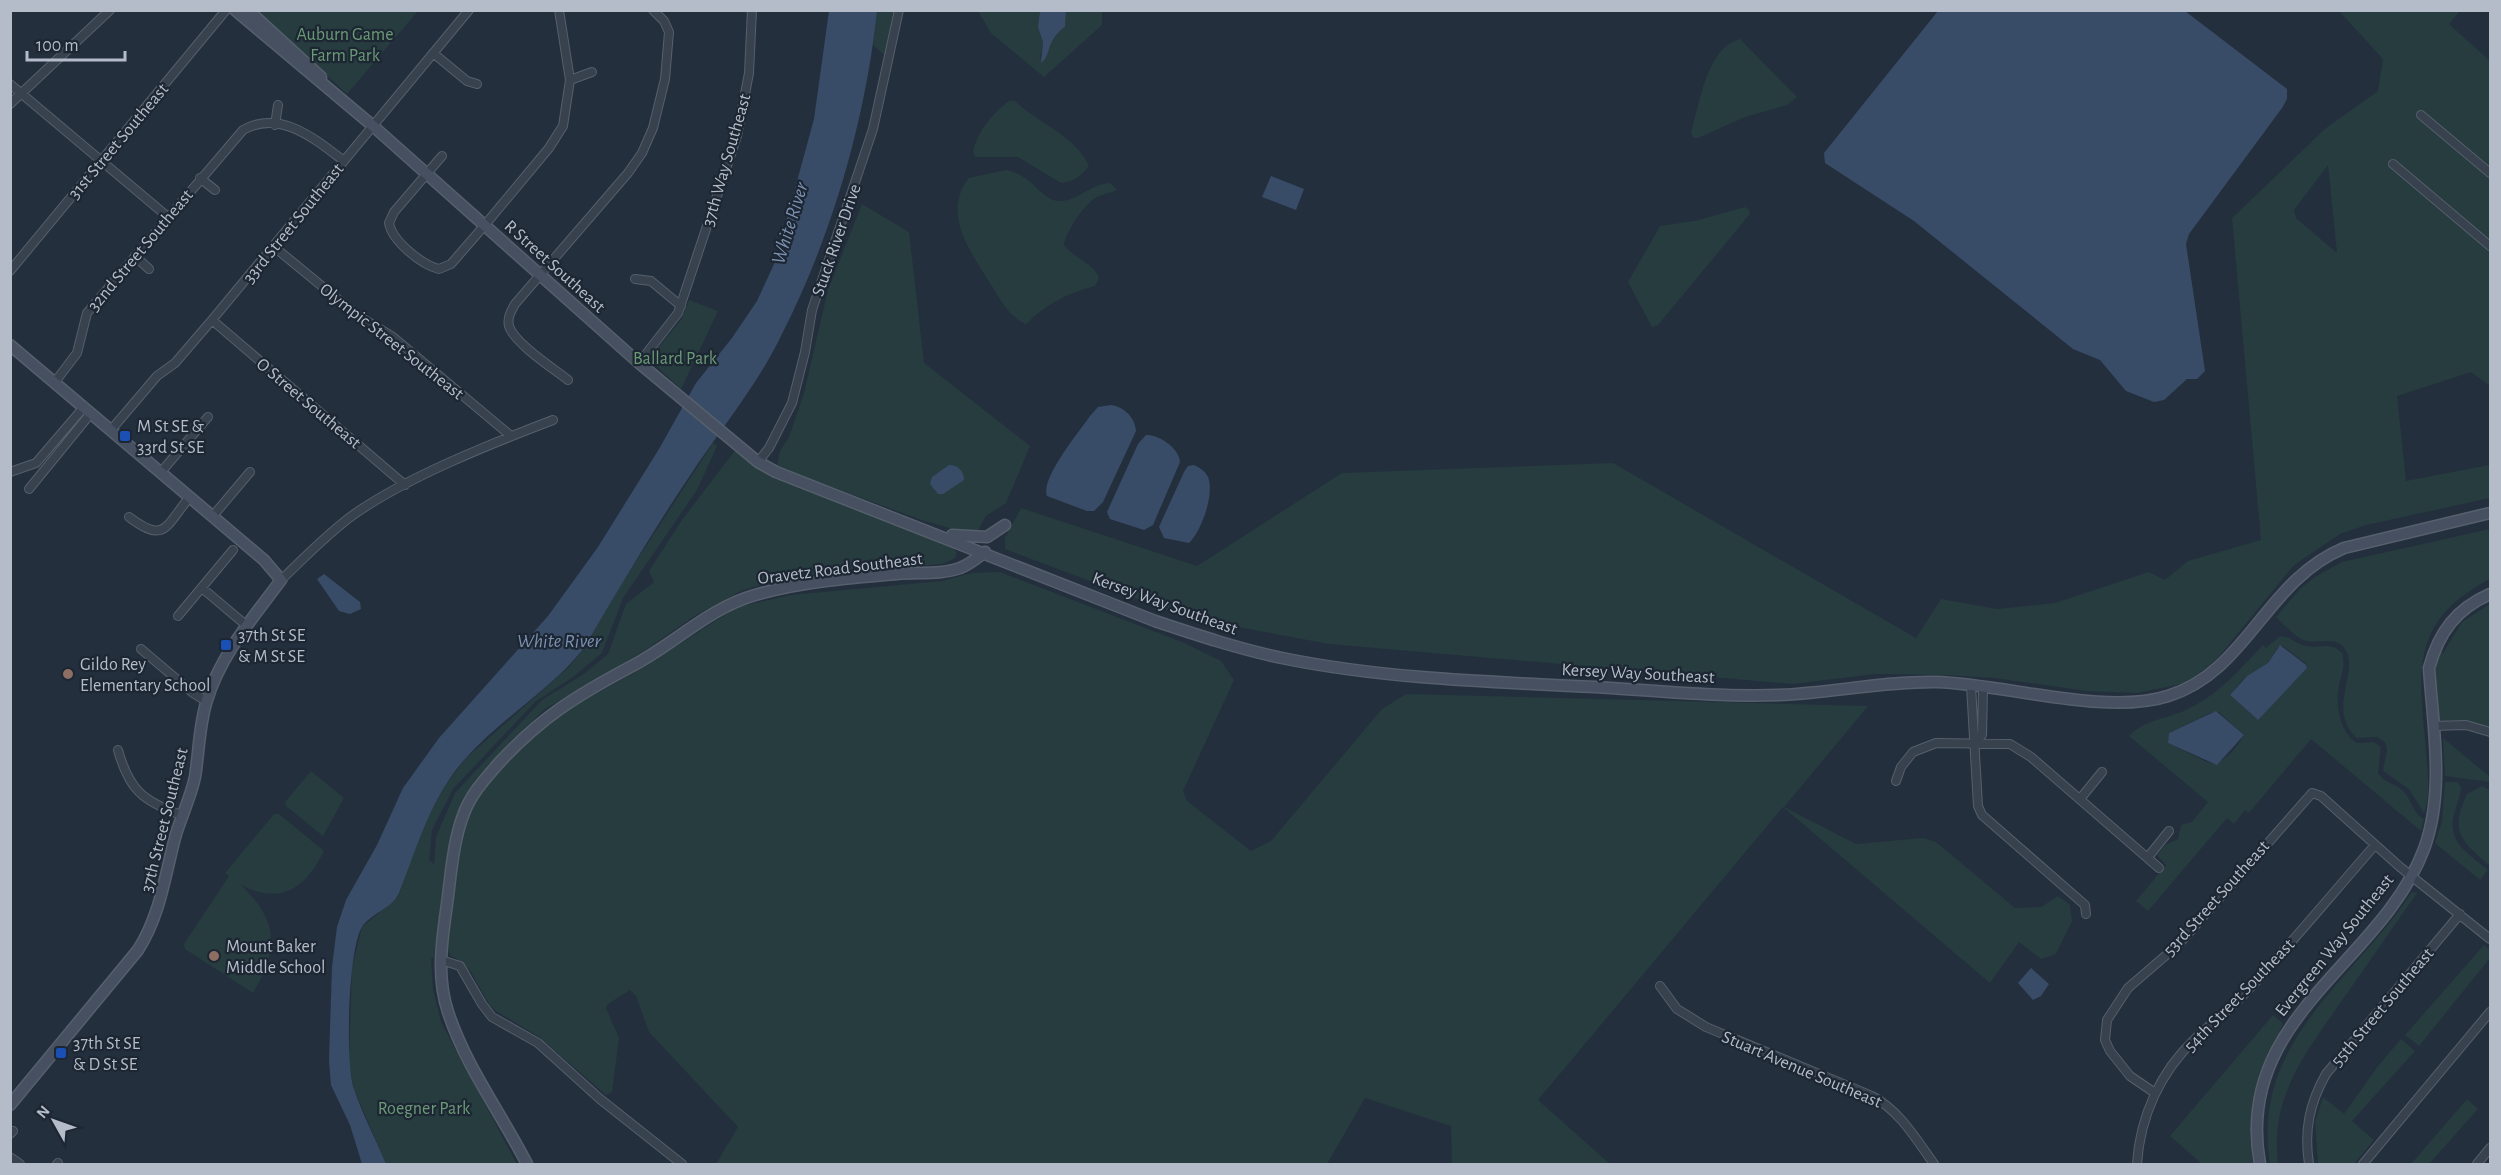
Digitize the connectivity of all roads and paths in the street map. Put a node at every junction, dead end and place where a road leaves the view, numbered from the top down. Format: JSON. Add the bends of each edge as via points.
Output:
{"nodes":[{"id":1,"x":110,"y":10,"type":"edge"},
{"id":2,"x":226,"y":10,"type":"edge"},
{"id":3,"x":235,"y":10,"type":"edge"},
{"id":4,"x":248,"y":10,"type":"edge"},
{"id":5,"x":469,"y":10,"type":"edge"},
{"id":6,"x":559,"y":10,"type":"edge"},
{"id":7,"x":653,"y":10,"type":"edge"},
{"id":8,"x":752,"y":10,"type":"edge"},
{"id":9,"x":899,"y":10,"type":"edge"},
{"id":10,"x":433,"y":53,"type":"junction"},
{"id":11,"x":592,"y":72,"type":"dead end"},
{"id":12,"x":570,"y":80,"type":"junction"},
{"id":13,"x":10,"y":84,"type":"edge"},
{"id":14,"x":477,"y":84,"type":"dead end"},
{"id":15,"x":333,"y":91,"type":"junction"},
{"id":16,"x":21,"y":93,"type":"junction"},
{"id":17,"x":10,"y":104,"type":"edge"},
{"id":18,"x":278,"y":105,"type":"dead end"},
{"id":19,"x":2421,"y":115,"type":"dead end"},
{"id":20,"x":275,"y":125,"type":"junction"},
{"id":21,"x":373,"y":126,"type":"junction"},
{"id":22,"x":442,"y":156,"type":"dead end"},
{"id":23,"x":102,"y":160,"type":"junction"},
{"id":24,"x":344,"y":161,"type":"junction"},
{"id":25,"x":2393,"y":164,"type":"dead end"},
{"id":26,"x":2490,"y":173,"type":"edge"},
{"id":27,"x":427,"y":174,"type":"junction"},
{"id":28,"x":200,"y":178,"type":"junction"},
{"id":29,"x":215,"y":190,"type":"dead end"},
{"id":30,"x":168,"y":217,"type":"junction"},
{"id":31,"x":484,"y":226,"type":"junction"},
{"id":32,"x":273,"y":246,"type":"junction"},
{"id":33,"x":2490,"y":246,"type":"edge"},
{"id":34,"x":135,"y":256,"type":"junction"},
{"id":35,"x":149,"y":269,"type":"dead end"},
{"id":36,"x":10,"y":271,"type":"edge"},
{"id":37,"x":540,"y":276,"type":"junction"},
{"id":38,"x":635,"y":279,"type":"dead end"},
{"id":39,"x":681,"y":306,"type":"junction"},
{"id":40,"x":212,"y":320,"type":"junction"},
{"id":41,"x":10,"y":345,"type":"edge"},
{"id":42,"x":639,"y":363,"type":"junction"},
{"id":43,"x":568,"y":380,"type":"dead end"},
{"id":44,"x":55,"y":382,"type":"junction"},
{"id":45,"x":88,"y":410,"type":"junction"},
{"id":46,"x":208,"y":417,"type":"dead end"},
{"id":47,"x":553,"y":420,"type":"dead end"},
{"id":48,"x":111,"y":430,"type":"junction"},
{"id":49,"x":512,"y":436,"type":"junction"},
{"id":50,"x":758,"y":462,"type":"junction"},
{"id":51,"x":10,"y":472,"type":"edge"},
{"id":52,"x":161,"y":472,"type":"junction"},
{"id":53,"x":250,"y":472,"type":"dead end"},
{"id":54,"x":405,"y":485,"type":"junction"},
{"id":55,"x":28,"y":489,"type":"dead end"},
{"id":56,"x":189,"y":498,"type":"junction"},
{"id":57,"x":2490,"y":513,"type":"edge"},
{"id":58,"x":129,"y":517,"type":"dead end"},
{"id":59,"x":212,"y":517,"type":"junction"},
{"id":60,"x":1005,"y":525,"type":"dead end"},
{"id":61,"x":934,"y":532,"type":"junction"},
{"id":62,"x":233,"y":550,"type":"dead end"},
{"id":63,"x":985,"y":552,"type":"junction"},
{"id":64,"x":281,"y":580,"type":"junction"},
{"id":65,"x":202,"y":588,"type":"junction"},
{"id":66,"x":2490,"y":594,"type":"edge"},
{"id":67,"x":178,"y":616,"type":"dead end"},
{"id":68,"x":247,"y":626,"type":"junction"},
{"id":69,"x":141,"y":649,"type":"dead end"},
{"id":70,"x":1971,"y":686,"type":"junction"},
{"id":71,"x":1983,"y":688,"type":"junction"},
{"id":72,"x":206,"y":701,"type":"junction"},
{"id":73,"x":2433,"y":726,"type":"junction"},
{"id":74,"x":2490,"y":732,"type":"edge"},
{"id":75,"x":1976,"y":741,"type":"junction"},
{"id":76,"x":118,"y":750,"type":"dead end"},
{"id":77,"x":2102,"y":772,"type":"dead end"},
{"id":78,"x":1896,"y":781,"type":"dead end"},
{"id":79,"x":2080,"y":799,"type":"junction"},
{"id":80,"x":181,"y":815,"type":"junction"},
{"id":81,"x":2169,"y":831,"type":"dead end"},
{"id":82,"x":2375,"y":844,"type":"junction"},
{"id":83,"x":2148,"y":857,"type":"junction"},
{"id":84,"x":2159,"y":867,"type":"dead end"},
{"id":85,"x":2412,"y":874,"type":"junction"},
{"id":86,"x":2086,"y":914,"type":"dead end"},
{"id":87,"x":2460,"y":914,"type":"junction"},
{"id":88,"x":2490,"y":939,"type":"edge"},
{"id":89,"x":441,"y":960,"type":"junction"},
{"id":90,"x":1660,"y":986,"type":"dead end"},
{"id":91,"x":2490,"y":1012,"type":"edge"},
{"id":92,"x":2155,"y":1093,"type":"junction"},
{"id":93,"x":10,"y":1105,"type":"edge"},
{"id":94,"x":2490,"y":1148,"type":"edge"},
{"id":95,"x":10,"y":1157,"type":"edge"},
{"id":96,"x":20,"y":1164,"type":"edge"},
{"id":97,"x":527,"y":1164,"type":"edge"},
{"id":98,"x":682,"y":1164,"type":"edge"},
{"id":99,"x":1934,"y":1164,"type":"edge"},
{"id":100,"x":2137,"y":1164,"type":"edge"},
{"id":101,"x":2260,"y":1164,"type":"edge"},
{"id":102,"x":2309,"y":1164,"type":"edge"},
{"id":103,"x":2363,"y":1164,"type":"edge"},
{"id":104,"x":2477,"y":1164,"type":"edge"}],
"edges":[{"from":1,"to":16,"type":"street"},
{"from":2,"to":23,"type":"street","name":"31st Street Southeast"},
{"from":3,"to":15,"type":"street","name":"R Street Southeast","via":[[322,86]]},
{"from":4,"to":15,"type":"street","name":"R Street Southeast"},
{"from":5,"to":10,"type":"street","name":"33rd Street Southeast"},
{"from":6,"to":12,"type":"street"},
{"from":7,"to":37,"type":"street","via":[[666,24],[669,37],[665,79],[653,128],[628,173]]},
{"from":8,"to":39,"type":"street","name":"37th Way Southeast","via":[[749,73],[737,136]]},
{"from":9,"to":50,"type":"street","name":"Stuck River Drive","via":[[873,129],[812,310],[792,403]]},
{"from":10,"to":14,"type":"street","via":[[467,81]]},
{"from":10,"to":21,"type":"street","name":"33rd Street Southeast"},
{"from":11,"to":12,"type":"street"},
{"from":12,"to":31,"type":"street","via":[[567,112],[556,139]]},
{"from":13,"to":16,"type":"street"},
{"from":15,"to":21,"type":"street","name":"R Street Southeast"},
{"from":16,"to":17,"type":"street"},
{"from":16,"to":23,"type":"street"},
{"from":18,"to":20,"type":"street"},
{"from":19,"to":26,"type":"street"},
{"from":20,"to":24,"type":"street","via":[[305,132]]},
{"from":20,"to":28,"type":"street","name":"32nd Street Southeast","via":[[245,128]]},
{"from":21,"to":24,"type":"street","name":"33rd Street Southeast"},
{"from":21,"to":27,"type":"street","name":"R Street Southeast"},
{"from":22,"to":27,"type":"street"},
{"from":23,"to":30,"type":"street"},
{"from":23,"to":36,"type":"street","name":"31st Street Southeast"},
{"from":24,"to":32,"type":"street","name":"33rd Street Southeast"},
{"from":25,"to":33,"type":"street"},
{"from":27,"to":31,"type":"street","name":"R Street Southeast"},
{"from":27,"to":31,"type":"street","via":[[389,223],[391,230],[422,260],[442,268],[453,262]]},
{"from":28,"to":29,"type":"street"},
{"from":28,"to":30,"type":"street","name":"32nd Street Southeast"},
{"from":30,"to":34,"type":"street","name":"32nd Street Southeast"},
{"from":31,"to":37,"type":"street","name":"R Street Southeast"},
{"from":32,"to":40,"type":"street","name":"33rd Street Southeast"},
{"from":32,"to":49,"type":"street","name":"Olympic Street Southeast","via":[[357,315],[398,341]]},
{"from":34,"to":35,"type":"street"},
{"from":34,"to":44,"type":"street","name":"32nd Street Southeast","via":[[87,313],[77,353]]},
{"from":37,"to":42,"type":"street","name":"R Street Southeast"},
{"from":37,"to":43,"type":"street","via":[[513,307],[508,322],[517,338]]},
{"from":38,"to":39,"type":"street","via":[[651,281]]},
{"from":39,"to":42,"type":"street","via":[[674,321]]},
{"from":40,"to":48,"type":"street","name":"33rd Street Southeast","via":[[175,363],[157,375]]},
{"from":40,"to":54,"type":"street","name":"O Street Southeast"},
{"from":41,"to":44,"type":"street"},
{"from":42,"to":50,"type":"street","name":"R Street Southeast"},
{"from":44,"to":45,"type":"street"},
{"from":45,"to":48,"type":"street"},
{"from":45,"to":51,"type":"street","via":[[36,463]]},
{"from":45,"to":55,"type":"street"},
{"from":46,"to":52,"type":"street"},
{"from":47,"to":49,"type":"street","name":"37th Street Southeast"},
{"from":48,"to":52,"type":"street"},
{"from":49,"to":54,"type":"street","name":"37th Street Southeast"},
{"from":50,"to":61,"type":"street","name":"Kersey Way Southeast"},
{"from":52,"to":56,"type":"street"},
{"from":53,"to":59,"type":"street"},
{"from":54,"to":64,"type":"street","name":"37th Street Southeast","via":[[352,516]]},
{"from":56,"to":58,"type":"street","via":[[164,528],[155,532]]},
{"from":56,"to":59,"type":"street"},
{"from":57,"to":71,"type":"street","name":"Kersey Way Southeast","via":[[2344,548],[2324,558],[2286,587],[2223,663],[2172,695],[2141,702],[2110,702]]},
{"from":59,"to":64,"type":"street","via":[[264,560]]},
{"from":60,"to":61,"type":"street","via":[[987,537]]},
{"from":61,"to":63,"type":"street","name":"Kersey Way Southeast"},
{"from":62,"to":65,"type":"street"},
{"from":63,"to":70,"type":"street","name":"Kersey Way Southeast","via":[[1155,621],[1217,642],[1296,660],[1498,682],[1756,695],[1938,682]]},
{"from":63,"to":89,"type":"street","name":"Oravetz Road Southeast","via":[[966,566],[952,570],[843,580],[746,598],[712,614],[645,659],[548,715],[492,770],[465,809],[452,866]]},
{"from":64,"to":68,"type":"street","name":"37th Street Southeast"},
{"from":65,"to":67,"type":"street"},
{"from":65,"to":68,"type":"street"},
{"from":66,"to":73,"type":"street","name":"Evergreen Way Southeast","via":[[2459,613],[2440,636],[2429,668]]},
{"from":68,"to":72,"type":"street","name":"37th Street Southeast","via":[[224,660]]},
{"from":69,"to":72,"type":"street"},
{"from":70,"to":71,"type":"street","name":"Kersey Way Southeast"},
{"from":70,"to":75,"type":"street","via":[[1972,732]]},
{"from":71,"to":75,"type":"street","via":[[1982,735]]},
{"from":72,"to":80,"type":"street","name":"37th Street Southeast","via":[[194,781]]},
{"from":73,"to":74,"type":"street","via":[[2466,725]]},
{"from":73,"to":85,"type":"street","name":"Evergreen Way Southeast","via":[[2434,805],[2430,829]]},
{"from":75,"to":78,"type":"street","via":[[1936,743],[1913,752],[1900,767]]},
{"from":75,"to":79,"type":"street","via":[[2010,744]]},
{"from":75,"to":86,"type":"street","via":[[1978,806],[1982,815],[2085,905]]},
{"from":76,"to":80,"type":"street","via":[[133,787],[150,801]]},
{"from":77,"to":79,"type":"street"},
{"from":79,"to":83,"type":"street"},
{"from":80,"to":93,"type":"street","name":"37th Street Southeast","via":[[151,930]]},
{"from":81,"to":83,"type":"street"},
{"from":82,"to":85,"type":"street"},
{"from":82,"to":92,"type":"street","name":"54th Street Southeast","via":[[2241,998],[2189,1045]]},
{"from":82,"to":92,"type":"street","name":"53rd Street Southeast","via":[[2321,796],[2308,795],[2179,944],[2121,996],[2104,1029],[2107,1046],[2122,1068]]},
{"from":83,"to":84,"type":"street"},
{"from":85,"to":87,"type":"street"},
{"from":85,"to":101,"type":"street","name":"Evergreen Way Southeast","via":[[2399,896],[2286,1031],[2265,1079],[2260,1103]]},
{"from":87,"to":88,"type":"street"},
{"from":87,"to":102,"type":"street","name":"55th Street Southeast","via":[[2326,1074],[2311,1104]]},
{"from":89,"to":97,"type":"street","name":"Oravetz Road Southeast","via":[[443,995],[451,1022],[478,1081]]},
{"from":89,"to":98,"type":"street","via":[[464,970],[492,1017],[538,1043]]},
{"from":90,"to":99,"type":"street","name":"Stuart Avenue Southeast","via":[[1677,1009],[1706,1027],[1886,1104],[1902,1119]]},
{"from":91,"to":103,"type":"street"},
{"from":92,"to":100,"type":"street","name":"54th Street Southeast","via":[[2144,1122]]},
{"from":94,"to":104,"type":"street"},
{"from":95,"to":96,"type":"street"}]}
